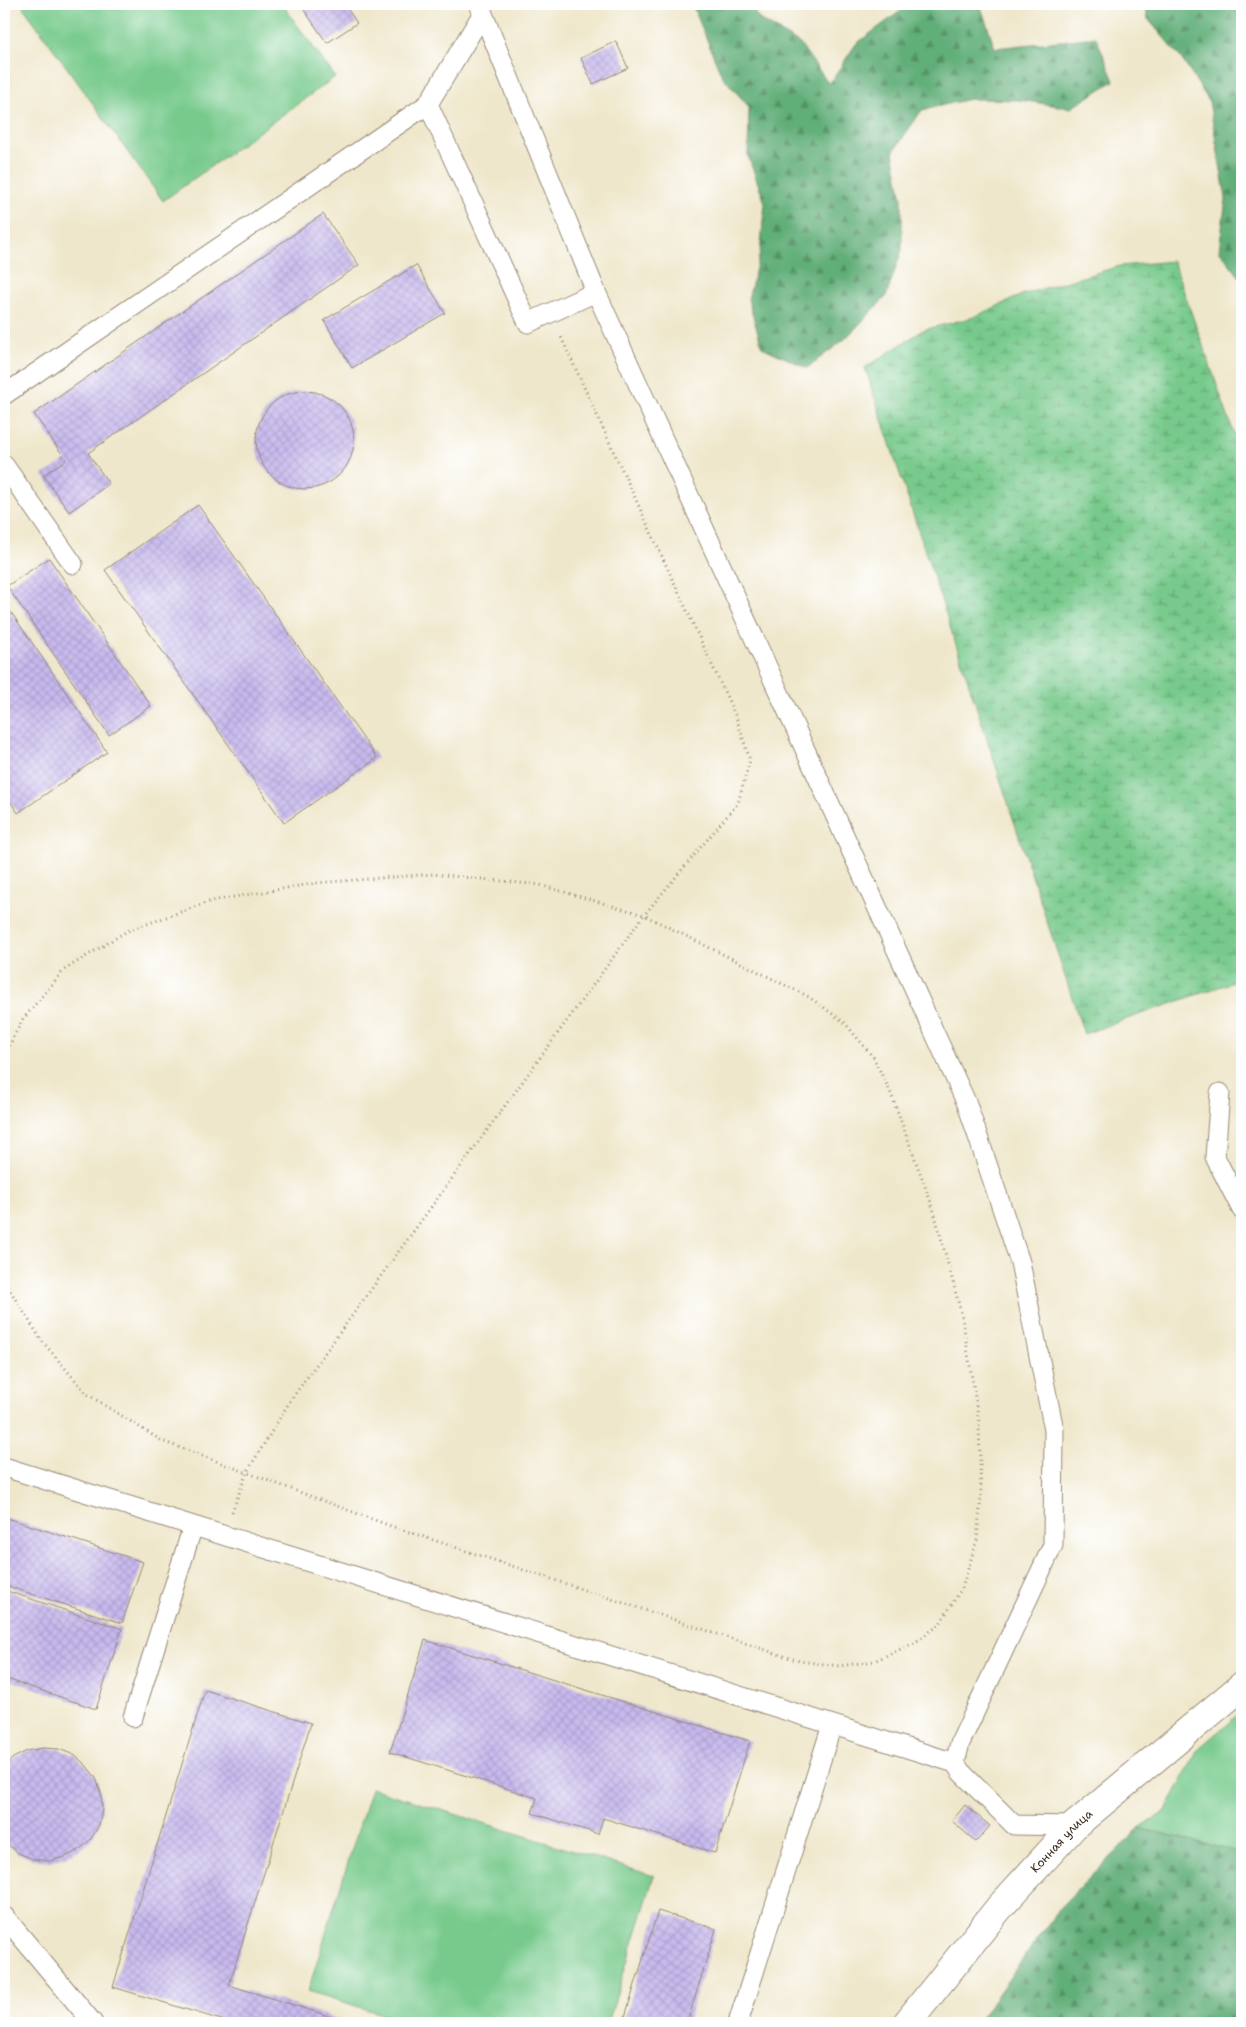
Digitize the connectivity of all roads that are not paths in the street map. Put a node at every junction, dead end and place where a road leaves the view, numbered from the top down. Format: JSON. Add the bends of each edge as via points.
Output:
{"nodes":[{"id":1,"x":481,"y":8,"type":"edge"},
{"id":2,"x":428,"y":104,"type":"junction"},
{"id":3,"x":596,"y":292,"type":"junction"},
{"id":4,"x":4,"y":395,"type":"edge"},
{"id":5,"x":4,"y":465,"type":"edge"},
{"id":6,"x":72,"y":564,"type":"dead end"},
{"id":7,"x":1220,"y":1093,"type":"dead end"},
{"id":8,"x":1242,"y":1210,"type":"edge"},
{"id":9,"x":4,"y":1467,"type":"edge"},
{"id":10,"x":193,"y":1526,"type":"junction"},
{"id":11,"x":1242,"y":1686,"type":"edge"},
{"id":12,"x":133,"y":1718,"type":"dead end"},
{"id":13,"x":832,"y":1725,"type":"junction"},
{"id":14,"x":955,"y":1763,"type":"junction"},
{"id":15,"x":1074,"y":1826,"type":"junction"},
{"id":16,"x":4,"y":1916,"type":"edge"},
{"id":17,"x":93,"y":2023,"type":"edge"},
{"id":18,"x":738,"y":2023,"type":"edge"},
{"id":19,"x":907,"y":2023,"type":"edge"}],
"edges":[{"from":1,"to":2,"type":"lane"},
{"from":1,"to":3,"type":"lane"},
{"from":2,"to":3,"type":"lane","via":[[528,323]]},
{"from":2,"to":4,"type":"lane"},
{"from":3,"to":14,"type":"lane","via":[[967,1104],[1020,1262],[1054,1430],[1053,1545],[960,1743]]},
{"from":5,"to":6,"type":"lane"},
{"from":7,"to":8,"type":"lane","via":[[1215,1157]]},
{"from":9,"to":10,"type":"lane"},
{"from":10,"to":12,"type":"lane"},
{"from":10,"to":13,"type":"lane"},
{"from":11,"to":15,"type":"street","name":"Конная улица"},
{"from":13,"to":14,"type":"lane"},
{"from":13,"to":18,"type":"lane"},
{"from":14,"to":15,"type":"lane","via":[[1014,1825]]},
{"from":15,"to":19,"type":"street","name":"Конная улица","via":[[999,1908]]},
{"from":16,"to":17,"type":"lane"}]}
